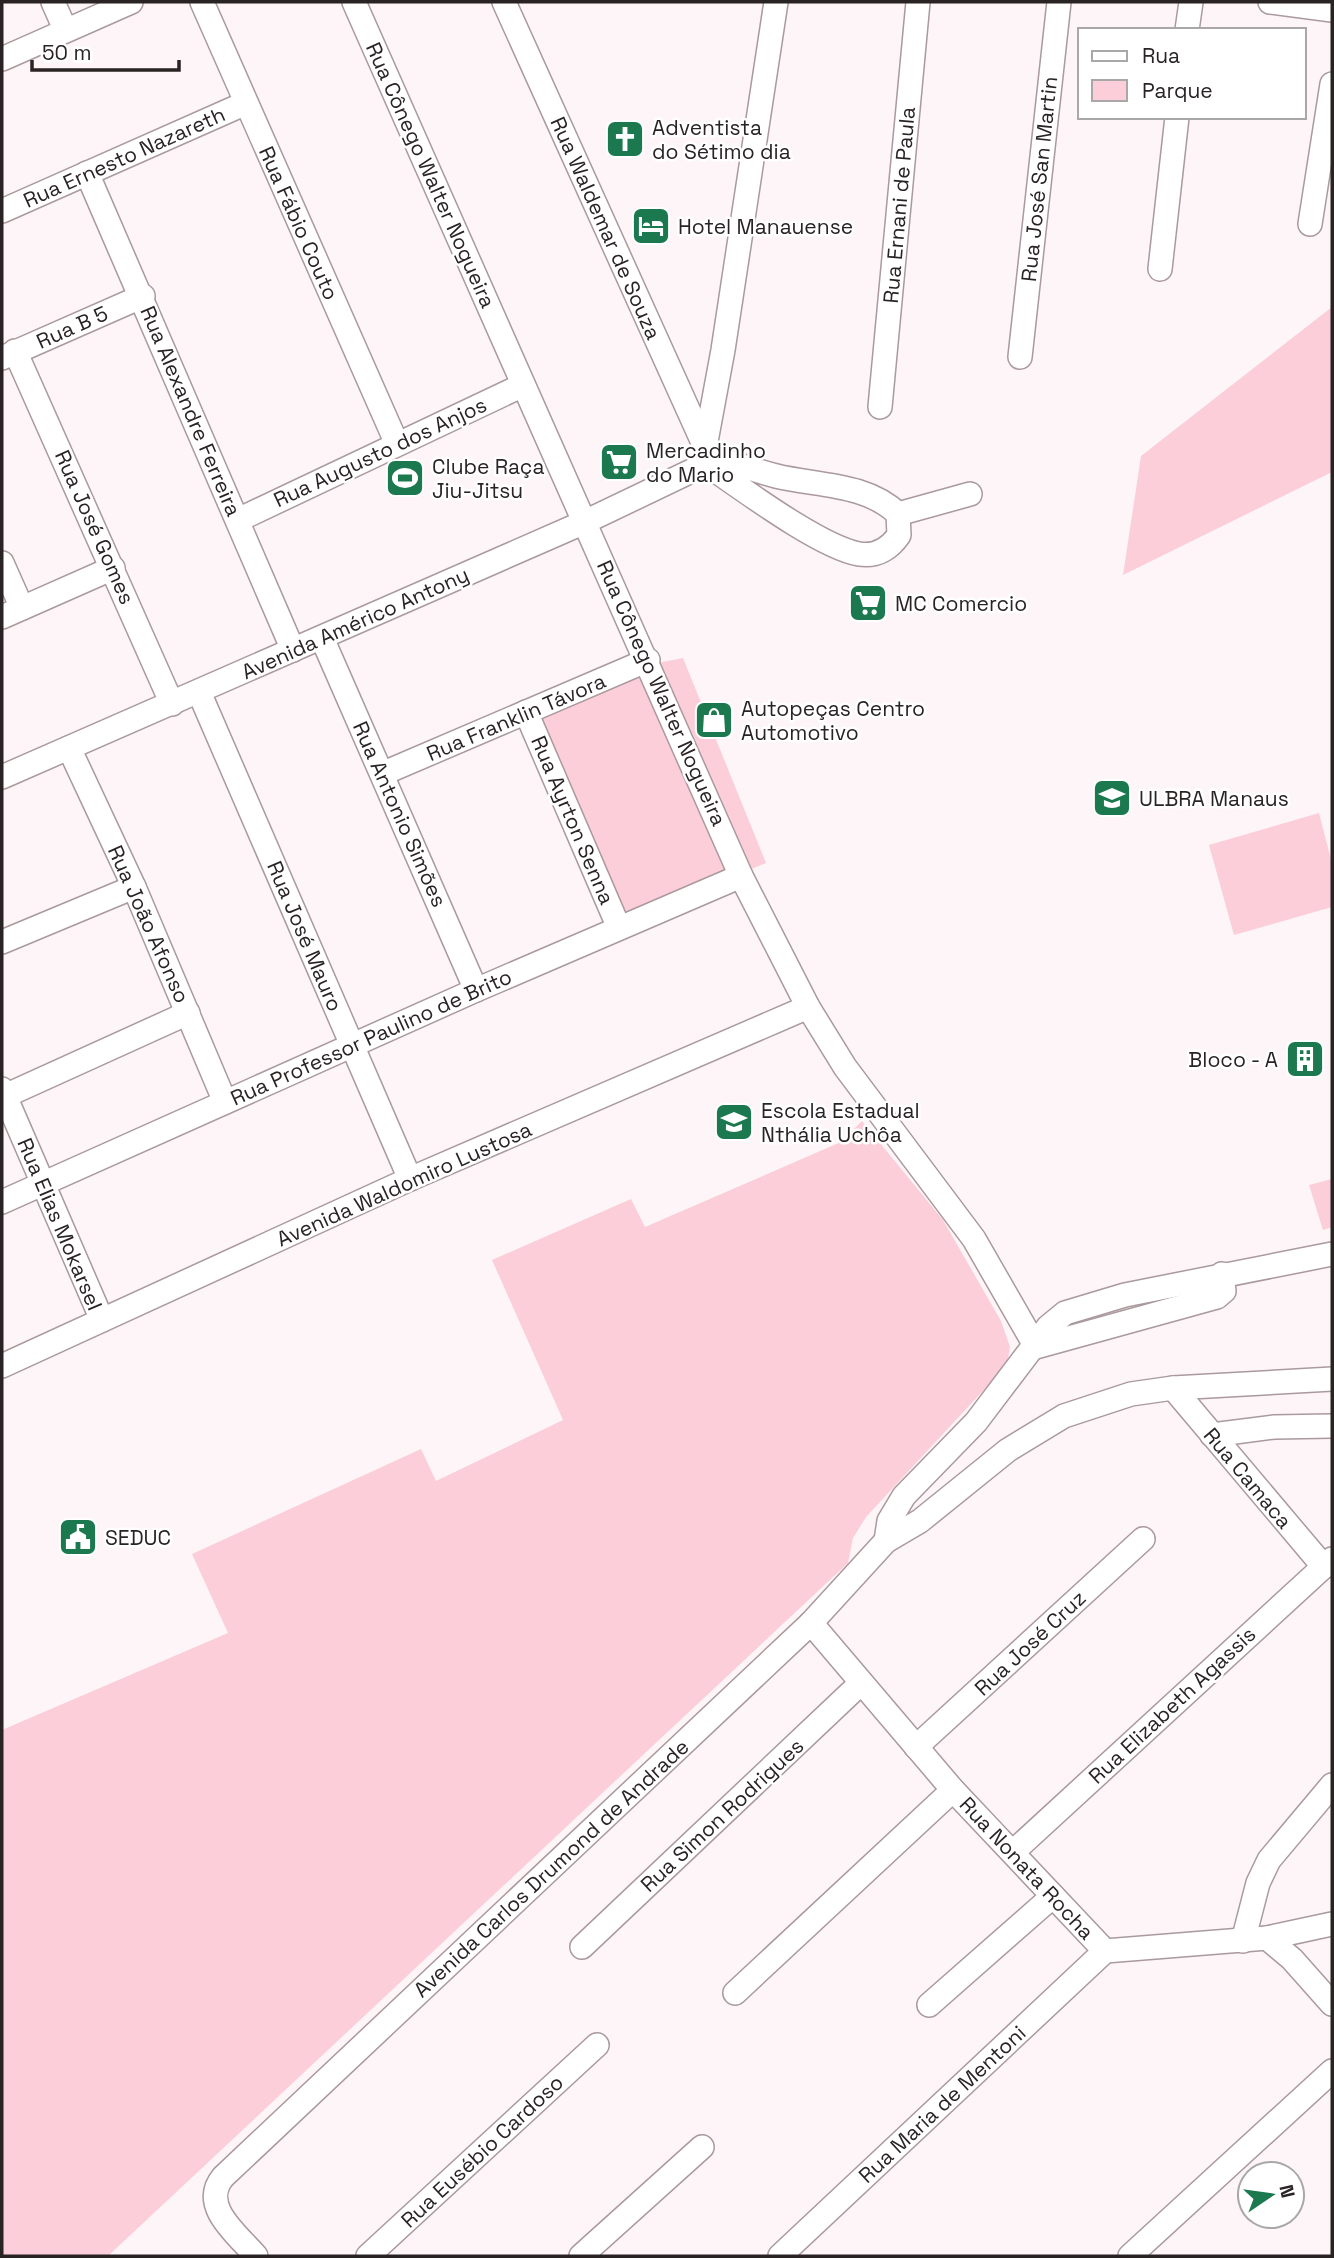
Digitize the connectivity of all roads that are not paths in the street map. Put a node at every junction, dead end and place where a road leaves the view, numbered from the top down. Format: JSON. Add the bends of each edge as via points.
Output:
{"nodes":[{"id":1,"x":53,"y":2,"type":"edge"},
{"id":2,"x":131,"y":2,"type":"edge"},
{"id":3,"x":202,"y":2,"type":"edge"},
{"id":4,"x":354,"y":2,"type":"edge"},
{"id":5,"x":504,"y":2,"type":"edge"},
{"id":6,"x":776,"y":2,"type":"edge"},
{"id":7,"x":918,"y":2,"type":"edge"},
{"id":8,"x":1059,"y":2,"type":"edge"},
{"id":9,"x":1191,"y":2,"type":"edge"},
{"id":10,"x":1270,"y":2,"type":"edge"},
{"id":11,"x":1332,"y":10,"type":"edge"},
{"id":12,"x":1187,"y":28,"type":"edge"},
{"id":13,"x":65,"y":29,"type":"junction"},
{"id":14,"x":2,"y":59,"type":"edge"},
{"id":15,"x":1332,"y":84,"type":"edge"},
{"id":16,"x":246,"y":103,"type":"junction"},
{"id":17,"x":1177,"y":119,"type":"edge"},
{"id":18,"x":87,"y":173,"type":"junction"},
{"id":19,"x":2,"y":211,"type":"edge"},
{"id":20,"x":1310,"y":224,"type":"dead end"},
{"id":21,"x":1160,"y":270,"type":"dead end"},
{"id":22,"x":142,"y":296,"type":"junction"},
{"id":23,"x":8,"y":355,"type":"edge"},
{"id":24,"x":1020,"y":357,"type":"dead end"},
{"id":25,"x":523,"y":385,"type":"junction"},
{"id":26,"x":880,"y":407,"type":"dead end"},
{"id":27,"x":397,"y":444,"type":"junction"},
{"id":28,"x":706,"y":456,"type":"junction"},
{"id":29,"x":970,"y":494,"type":"dead end"},
{"id":30,"x":898,"y":514,"type":"junction"},
{"id":31,"x":238,"y":520,"type":"junction"},
{"id":32,"x":587,"y":521,"type":"junction"},
{"id":33,"x":2,"y":563,"type":"edge"},
{"id":34,"x":113,"y":568,"type":"junction"},
{"id":35,"x":12,"y":612,"type":"edge"},
{"id":36,"x":322,"y":638,"type":"junction"},
{"id":37,"x":293,"y":650,"type":"junction"},
{"id":38,"x":648,"y":660,"type":"junction"},
{"id":39,"x":199,"y":692,"type":"junction"},
{"id":40,"x":172,"y":704,"type":"junction"},
{"id":41,"x":526,"y":712,"type":"junction"},
{"id":42,"x":69,"y":748,"type":"junction"},
{"id":43,"x":384,"y":773,"type":"junction"},
{"id":44,"x":2,"y":777,"type":"edge"},
{"id":45,"x":741,"y":876,"type":"junction"},
{"id":46,"x":134,"y":887,"type":"junction"},
{"id":47,"x":619,"y":928,"type":"junction"},
{"id":48,"x":2,"y":942,"type":"edge"},
{"id":49,"x":476,"y":990,"type":"junction"},
{"id":50,"x":808,"y":1007,"type":"junction"},
{"id":51,"x":188,"y":1013,"type":"junction"},
{"id":52,"x":353,"y":1046,"type":"junction"},
{"id":53,"x":3,"y":1092,"type":"edge"},
{"id":54,"x":225,"y":1102,"type":"junction"},
{"id":55,"x":410,"y":1179,"type":"junction"},
{"id":56,"x":44,"y":1184,"type":"junction"},
{"id":57,"x":2,"y":1202,"type":"edge"},
{"id":58,"x":1332,"y":1254,"type":"edge"},
{"id":59,"x":102,"y":1320,"type":"junction"},
{"id":60,"x":1036,"y":1348,"type":"junction"},
{"id":61,"x":2,"y":1366,"type":"edge"},
{"id":62,"x":1332,"y":1379,"type":"edge"},
{"id":63,"x":1173,"y":1388,"type":"junction"},
{"id":64,"x":1332,"y":1426,"type":"edge"},
{"id":65,"x":1212,"y":1434,"type":"junction"},
{"id":66,"x":1143,"y":1539,"type":"dead end"},
{"id":67,"x":886,"y":1541,"type":"junction"},
{"id":68,"x":1328,"y":1563,"type":"edge"},
{"id":69,"x":811,"y":1623,"type":"junction"},
{"id":70,"x":861,"y":1683,"type":"junction"},
{"id":71,"x":916,"y":1747,"type":"junction"},
{"id":72,"x":1332,"y":1785,"type":"edge"},
{"id":73,"x":953,"y":1790,"type":"junction"},
{"id":74,"x":1013,"y":1852,"type":"junction"},
{"id":75,"x":1053,"y":1896,"type":"junction"},
{"id":76,"x":1332,"y":1924,"type":"edge"},
{"id":77,"x":1267,"y":1938,"type":"junction"},
{"id":78,"x":1243,"y":1941,"type":"junction"},
{"id":79,"x":582,"y":1947,"type":"dead end"},
{"id":80,"x":1104,"y":1951,"type":"junction"},
{"id":81,"x":735,"y":1993,"type":"dead end"},
{"id":82,"x":1332,"y":2004,"type":"edge"},
{"id":83,"x":929,"y":2005,"type":"dead end"},
{"id":84,"x":597,"y":2045,"type":"dead end"},
{"id":85,"x":1332,"y":2071,"type":"edge"},
{"id":86,"x":702,"y":2147,"type":"dead end"},
{"id":87,"x":256,"y":2256,"type":"edge"},
{"id":88,"x":368,"y":2256,"type":"edge"},
{"id":89,"x":581,"y":2256,"type":"edge"},
{"id":90,"x":780,"y":2256,"type":"edge"},
{"id":91,"x":1130,"y":2256,"type":"edge"}],
"edges":[{"from":1,"to":13,"type":"street"},
{"from":2,"to":13,"type":"street"},
{"from":3,"to":16,"type":"street","name":"Rua Fábio Couto"},
{"from":4,"to":25,"type":"street","name":"Rua Cônego Walter Nogueira"},
{"from":5,"to":28,"type":"street","name":"Rua Waldemar de Souza"},
{"from":6,"to":28,"type":"street"},
{"from":7,"to":26,"type":"street","name":"Rua Ernani de Paula"},
{"from":8,"to":24,"type":"street","name":"Rua José San Martin"},
{"from":9,"to":12,"type":"street"},
{"from":10,"to":11,"type":"street"},
{"from":13,"to":14,"type":"street"},
{"from":15,"to":20,"type":"street"},
{"from":16,"to":18,"type":"street","name":"Rua Ernesto Nazareth"},
{"from":16,"to":27,"type":"street","name":"Rua Fábio Couto"},
{"from":17,"to":21,"type":"street"},
{"from":18,"to":19,"type":"street","name":"Rua Ernesto Nazareth"},
{"from":18,"to":22,"type":"street","name":"Rua Alexandre Ferreira"},
{"from":22,"to":23,"type":"street","name":"Rua B 5"},
{"from":22,"to":31,"type":"street","name":"Rua Alexandre Ferreira"},
{"from":23,"to":34,"type":"street","name":"Rua José Gomes"},
{"from":25,"to":27,"type":"street","name":"Rua Augusto dos Anjos"},
{"from":25,"to":32,"type":"street","name":"Rua Cônego Walter Nogueira"},
{"from":27,"to":31,"type":"street","name":"Rua Augusto dos Anjos"},
{"from":28,"to":30,"type":"street","via":[[868,494]]},
{"from":28,"to":30,"type":"street","via":[[832,544],[858,554],[882,552],[891,546],[900,535]]},
{"from":28,"to":32,"type":"street","name":"Avenida Américo Antony"},
{"from":29,"to":30,"type":"street"},
{"from":31,"to":37,"type":"street","name":"Rua Alexandre Ferreira"},
{"from":32,"to":36,"type":"street","name":"Avenida Américo Antony"},
{"from":32,"to":38,"type":"street","name":"Rua Cônego Walter Nogueira"},
{"from":33,"to":35,"type":"street"},
{"from":34,"to":35,"type":"street"},
{"from":34,"to":40,"type":"street","name":"Rua José Gomes"},
{"from":36,"to":37,"type":"street","name":"Avenida Américo Antony"},
{"from":36,"to":43,"type":"street","name":"Rua Antonio Simões"},
{"from":37,"to":39,"type":"street","name":"Avenida Américo Antony"},
{"from":38,"to":41,"type":"street","name":"Rua Franklin Távora"},
{"from":38,"to":45,"type":"street","name":"Rua Cônego Walter Nogueira"},
{"from":39,"to":40,"type":"street","name":"Avenida Américo Antony"},
{"from":39,"to":52,"type":"street","name":"Rua José Mauro"},
{"from":40,"to":42,"type":"street","name":"Avenida Américo Antony"},
{"from":41,"to":43,"type":"street","name":"Rua Franklin Távora"},
{"from":41,"to":47,"type":"street","name":"Rua Ayrton Senna"},
{"from":42,"to":44,"type":"street","name":"Avenida Américo Antony"},
{"from":42,"to":46,"type":"street","name":"Rua João Afonso"},
{"from":43,"to":49,"type":"street","name":"Rua Antonio Simões"},
{"from":45,"to":47,"type":"street","name":"Rua Professor Paulino de Brito"},
{"from":45,"to":50,"type":"street","name":"Rua Cônego Walter Nogueira"},
{"from":46,"to":48,"type":"street"},
{"from":46,"to":51,"type":"street","name":"Rua João Afonso"},
{"from":47,"to":49,"type":"street","name":"Rua Professor Paulino de Brito"},
{"from":49,"to":52,"type":"street","name":"Rua Professor Paulino de Brito"},
{"from":50,"to":55,"type":"street","name":"Avenida Waldomiro Lustosa"},
{"from":50,"to":60,"type":"street","name":"Rua Cônego Walter Nogueira","via":[[883,1121],[974,1239]]},
{"from":51,"to":53,"type":"street"},
{"from":51,"to":54,"type":"street","name":"Rua João Afonso"},
{"from":52,"to":54,"type":"street","name":"Rua Professor Paulino de Brito"},
{"from":52,"to":55,"type":"street","name":"Rua José Mauro"},
{"from":53,"to":56,"type":"street","name":"Rua Elias Mokarsel"},
{"from":54,"to":56,"type":"street","name":"Rua Professor Paulino de Brito"},
{"from":55,"to":59,"type":"street","name":"Avenida Waldomiro Lustosa"},
{"from":56,"to":57,"type":"street","name":"Rua Professor Paulino de Brito"},
{"from":56,"to":59,"type":"street","name":"Rua Elias Mokarsel"},
{"from":58,"to":60,"type":"street","name":"Avenida Carlos Drumond de Andrade","via":[[1093,1302],[1065,1313],[1048,1327]]},
{"from":59,"to":61,"type":"street","name":"Avenida Waldomiro Lustosa"},
{"from":60,"to":67,"type":"street","name":"Avenida Carlos Drumond de Andrade","via":[[976,1422],[904,1496],[889,1521]]},
{"from":62,"to":63,"type":"street","name":"Avenida Carlos Drumond de Andrade"},
{"from":63,"to":65,"type":"street","name":"Rua Camaca"},
{"from":63,"to":67,"type":"street","name":"Avenida Carlos Drumond de Andrade","via":[[1130,1394],[1064,1416],[1008,1450],[919,1521]]},
{"from":64,"to":65,"type":"street"},
{"from":65,"to":68,"type":"street","name":"Rua Camaca"},
{"from":66,"to":71,"type":"street","name":"Rua José Cruz"},
{"from":67,"to":69,"type":"street","name":"Avenida Carlos Drumond de Andrade"},
{"from":68,"to":74,"type":"street","name":"Rua Elizabeth Agassis"},
{"from":69,"to":70,"type":"street","name":"Rua Nonata Rocha"},
{"from":69,"to":87,"type":"street","name":"Avenida Carlos Drumond de Andrade","via":[[216,2185],[215,2204],[222,2217]]},
{"from":70,"to":71,"type":"street","name":"Rua Nonata Rocha"},
{"from":70,"to":79,"type":"street","name":"Rua Simon Rodrigues"},
{"from":71,"to":73,"type":"street","name":"Rua Nonata Rocha"},
{"from":72,"to":78,"type":"street","via":[[1269,1860]]},
{"from":73,"to":74,"type":"street","name":"Rua Nonata Rocha"},
{"from":73,"to":81,"type":"street"},
{"from":74,"to":75,"type":"street","name":"Rua Nonata Rocha"},
{"from":75,"to":80,"type":"street","name":"Rua Nonata Rocha"},
{"from":75,"to":83,"type":"street"},
{"from":76,"to":77,"type":"street","name":"Rua Nonata Rocha"},
{"from":77,"to":78,"type":"street","name":"Rua Nonata Rocha"},
{"from":77,"to":82,"type":"street"},
{"from":78,"to":80,"type":"street","name":"Rua Nonata Rocha"},
{"from":80,"to":90,"type":"street","name":"Rua Maria de Mentoni"},
{"from":84,"to":88,"type":"street","name":"Rua Eusébio Cardoso"},
{"from":85,"to":91,"type":"street"},
{"from":86,"to":89,"type":"street"}]}
